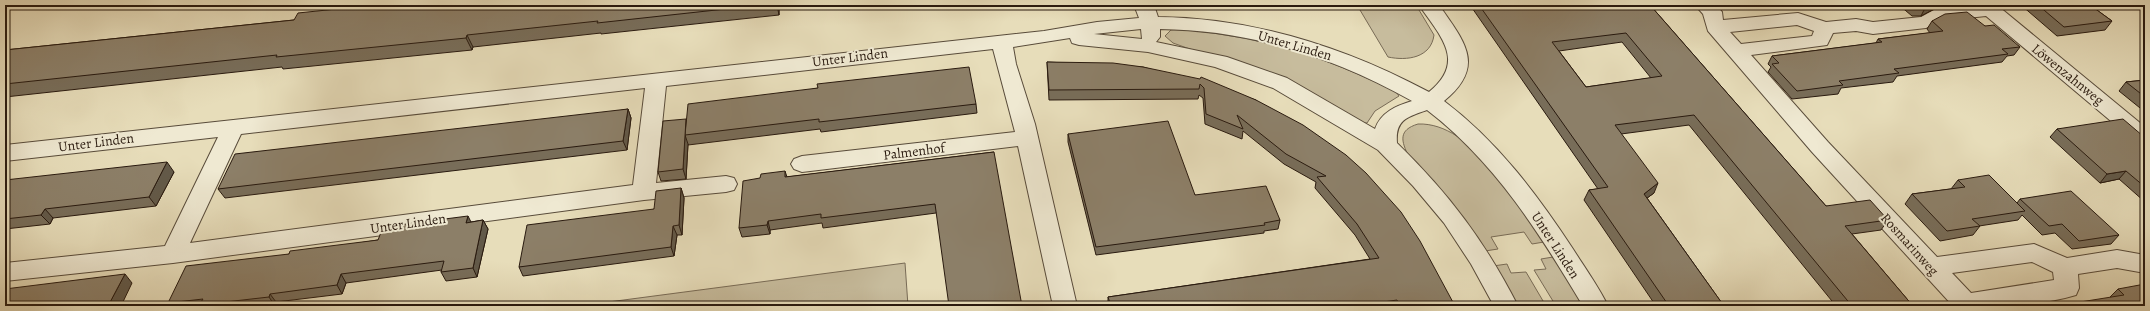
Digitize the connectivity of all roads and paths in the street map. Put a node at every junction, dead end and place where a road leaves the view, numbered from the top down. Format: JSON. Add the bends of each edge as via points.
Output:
{"nodes":[{"id":1,"x":1429,"y":5,"type":"edge"},
{"id":2,"x":1705,"y":5,"type":"edge"},
{"id":3,"x":1987,"y":8,"type":"edge"},
{"id":4,"x":1148,"y":14,"type":"edge"},
{"id":5,"x":1715,"y":27,"type":"junction"},
{"id":6,"x":1825,"y":28,"type":"junction"},
{"id":7,"x":1044,"y":37,"type":"junction"},
{"id":8,"x":1002,"y":41,"type":"junction"},
{"id":9,"x":1148,"y":46,"type":"junction"},
{"id":10,"x":1736,"y":51,"type":"junction"},
{"id":11,"x":656,"y":79,"type":"junction"},
{"id":12,"x":1429,"y":101,"type":"junction"},
{"id":13,"x":234,"y":126,"type":"junction"},
{"id":14,"x":1026,"y":138,"type":"junction"},
{"id":15,"x":2145,"y":138,"type":"edge"},
{"id":16,"x":1386,"y":145,"type":"junction"},
{"id":17,"x":5,"y":153,"type":"edge"},
{"id":18,"x":802,"y":164,"type":"dead end"},
{"id":19,"x":726,"y":184,"type":"dead end"},
{"id":20,"x":644,"y":192,"type":"junction"},
{"id":21,"x":173,"y":254,"type":"junction"},
{"id":22,"x":2145,"y":264,"type":"edge"},
{"id":23,"x":1931,"y":267,"type":"junction"},
{"id":24,"x":2065,"y":267,"type":"junction"},
{"id":25,"x":5,"y":272,"type":"edge"},
{"id":26,"x":1966,"y":305,"type":"edge"},
{"id":27,"x":1065,"y":306,"type":"edge"},
{"id":28,"x":1506,"y":306,"type":"edge"},
{"id":29,"x":1596,"y":306,"type":"edge"}],
"edges":[{"from":1,"to":12,"type":"street","via":[[1457,49],[1458,65],[1454,77]]},
{"from":2,"to":5,"type":"street","via":[[1712,12]]},
{"from":3,"to":6,"type":"street","name":"Löwenzahnweg","via":[[1934,16],[1926,22],[1873,28],[1856,25]]},
{"from":3,"to":15,"type":"street","name":"Löwenzahnweg"},
{"from":4,"to":7,"type":"street","name":"Unter Linden"},
{"from":4,"to":9,"type":"street"},
{"from":4,"to":12,"type":"street","name":"Unter Linden","via":[[1299,44],[1338,57]]},
{"from":5,"to":6,"type":"street","name":"Löwenzahnweg","via":[[1798,20]]},
{"from":5,"to":10,"type":"street"},
{"from":6,"to":10,"type":"street","via":[[1820,41]]},
{"from":7,"to":8,"type":"street","name":"Unter Linden"},
{"from":7,"to":9,"type":"street","name":"Unter Linden"},
{"from":8,"to":11,"type":"street","name":"Unter Linden"},
{"from":8,"to":14,"type":"street"},
{"from":9,"to":16,"type":"street","name":"Unter Linden","via":[[1220,62],[1280,83]]},
{"from":10,"to":23,"type":"street","name":"Rosmarinweg"},
{"from":11,"to":13,"type":"street","name":"Unter Linden"},
{"from":11,"to":20,"type":"street"},
{"from":12,"to":16,"type":"street","via":[[1398,115],[1388,123],[1385,133]]},
{"from":12,"to":29,"type":"street","name":"Unter Linden","via":[[1483,148],[1518,188]]},
{"from":13,"to":17,"type":"street","name":"Unter Linden"},
{"from":13,"to":21,"type":"street"},
{"from":14,"to":18,"type":"street","name":"Palmenhof"},
{"from":14,"to":27,"type":"street"},
{"from":16,"to":28,"type":"street","name":"Unter Linden","via":[[1422,180],[1452,217],[1480,258]]},
{"from":19,"to":20,"type":"street","name":"Unter Linden"},
{"from":20,"to":21,"type":"street","name":"Unter Linden"},
{"from":21,"to":25,"type":"street","name":"Unter Linden"},
{"from":22,"to":24,"type":"street","via":[[2117,259]]},
{"from":23,"to":24,"type":"street","via":[[2034,253]]},
{"from":23,"to":26,"type":"street","name":"Rosmarinweg"},
{"from":24,"to":26,"type":"street","via":[[2067,288]]}]}
